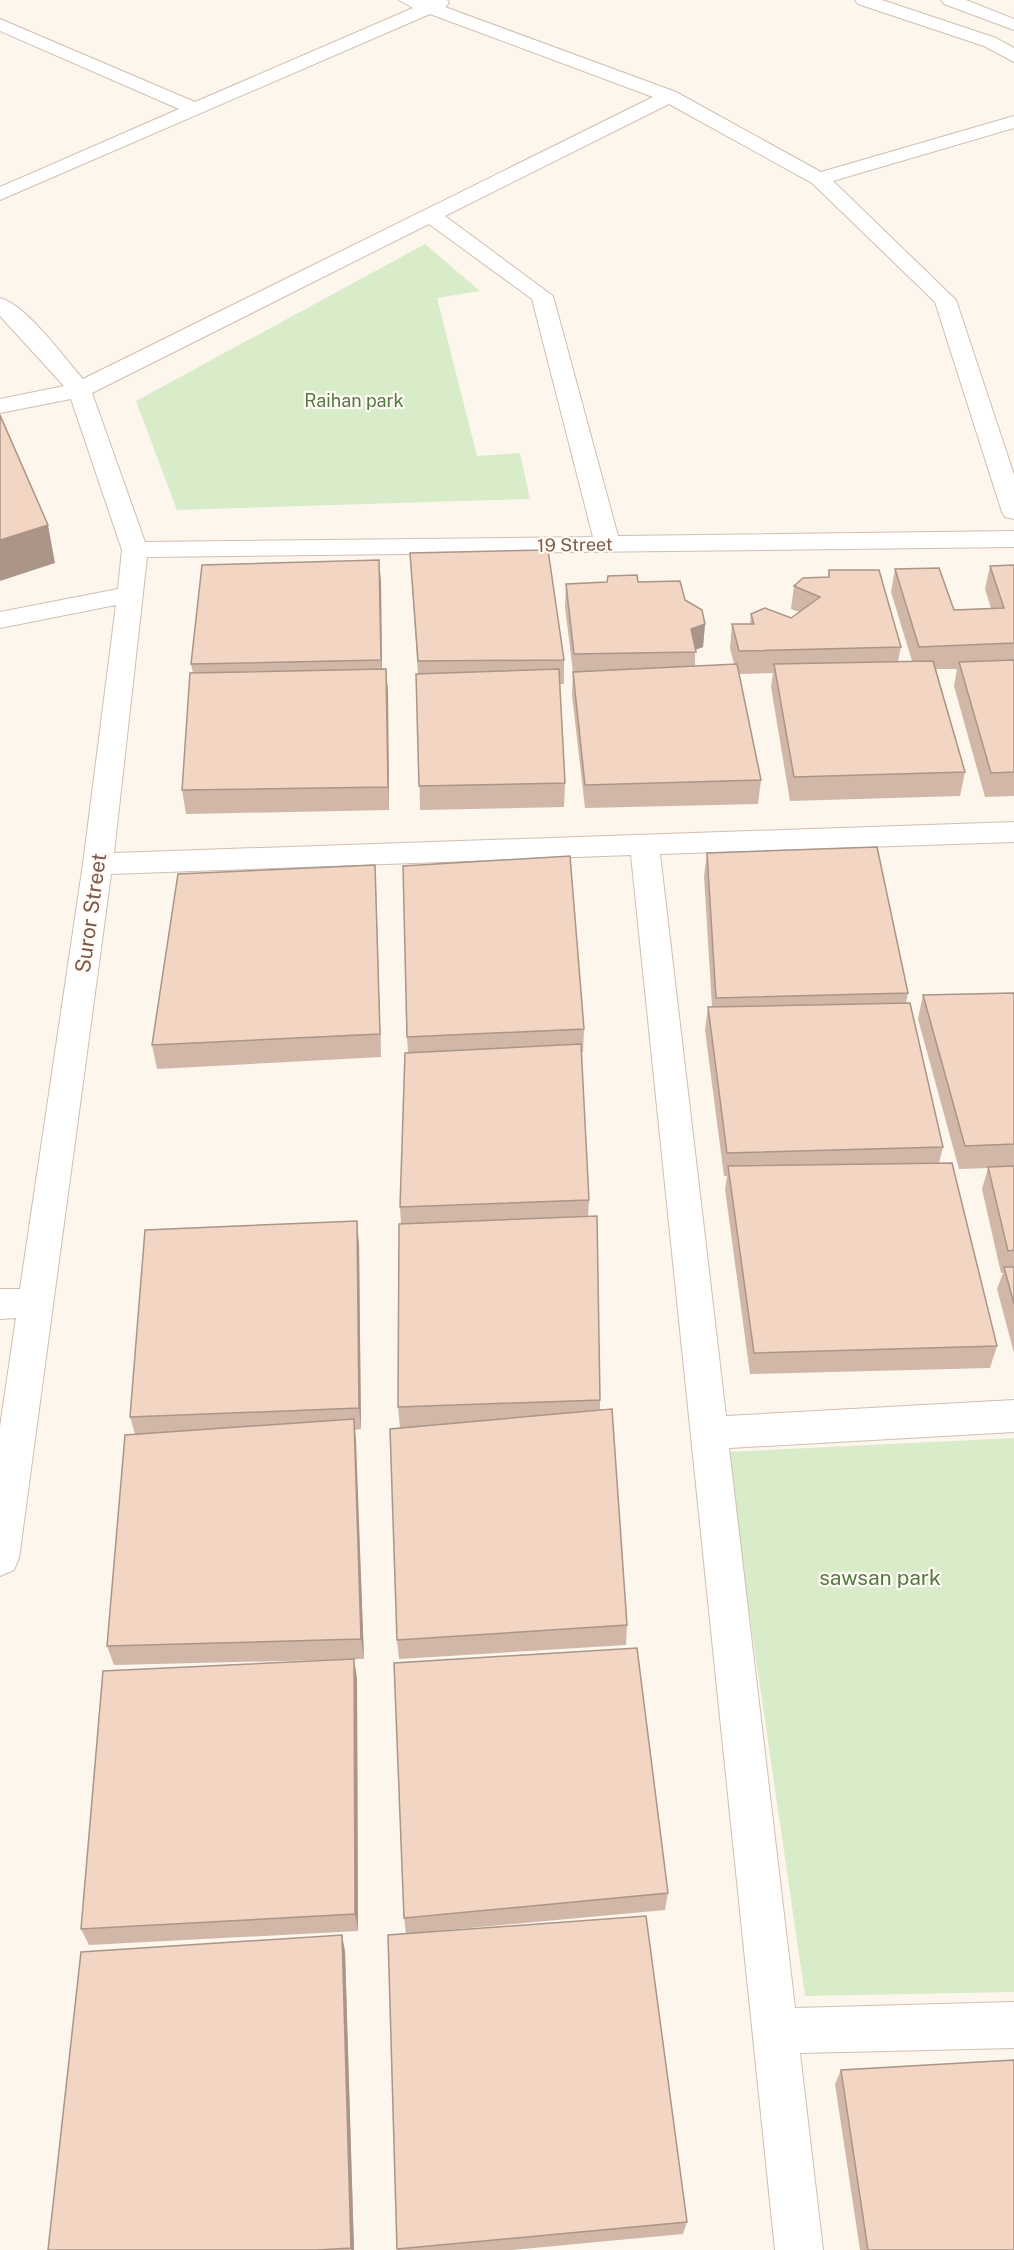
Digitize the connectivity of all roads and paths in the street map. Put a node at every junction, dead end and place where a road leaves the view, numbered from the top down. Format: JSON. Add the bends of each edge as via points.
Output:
{"nodes":[{"id":1,"x":408,"y":0,"type":"edge"},
{"id":2,"x":864,"y":0,"type":"edge"},
{"id":3,"x":950,"y":0,"type":"edge"},
{"id":4,"x":438,"y":4,"type":"edge"},
{"id":5,"x":0,"y":24,"type":"edge"},
{"id":6,"x":1014,"y":25,"type":"edge"},
{"id":7,"x":1014,"y":31,"type":"edge"},
{"id":8,"x":990,"y":42,"type":"junction"},
{"id":9,"x":1014,"y":56,"type":"edge"},
{"id":10,"x":669,"y":96,"type":"junction"},
{"id":11,"x":195,"y":109,"type":"junction"},
{"id":12,"x":1014,"y":122,"type":"edge"},
{"id":13,"x":819,"y":179,"type":"junction"},
{"id":14,"x":0,"y":194,"type":"edge"},
{"id":15,"x":431,"y":215,"type":"junction"},
{"id":16,"x":0,"y":305,"type":"edge"},
{"id":17,"x":80,"y":390,"type":"junction"},
{"id":18,"x":0,"y":406,"type":"edge"},
{"id":19,"x":1014,"y":512,"type":"edge"},
{"id":20,"x":1014,"y":539,"type":"edge"},
{"id":21,"x":607,"y":544,"type":"junction"},
{"id":22,"x":135,"y":550,"type":"junction"},
{"id":23,"x":130,"y":594,"type":"junction"},
{"id":24,"x":0,"y":620,"type":"edge"},
{"id":25,"x":1014,"y":832,"type":"edge"},
{"id":26,"x":644,"y":844,"type":"junction"},
{"id":27,"x":98,"y":864,"type":"junction"},
{"id":28,"x":17,"y":1304,"type":"edge"},
{"id":29,"x":1014,"y":1416,"type":"edge"},
{"id":30,"x":709,"y":1433,"type":"junction"},
{"id":31,"x":0,"y":1558,"type":"edge"},
{"id":32,"x":1014,"y":2025,"type":"edge"},
{"id":33,"x":775,"y":2031,"type":"junction"},
{"id":34,"x":799,"y":2250,"type":"edge"}],
"edges":[{"from":1,"to":4,"type":"street"},
{"from":2,"to":8,"type":"street"},
{"from":3,"to":6,"type":"street"},
{"from":4,"to":10,"type":"street"},
{"from":4,"to":11,"type":"street"},
{"from":5,"to":11,"type":"street"},
{"from":7,"to":8,"type":"street"},
{"from":8,"to":9,"type":"street"},
{"from":10,"to":13,"type":"street"},
{"from":10,"to":15,"type":"street"},
{"from":11,"to":14,"type":"street"},
{"from":12,"to":13,"type":"street"},
{"from":13,"to":19,"type":"street","via":[[945,300]]},
{"from":15,"to":17,"type":"street"},
{"from":15,"to":21,"type":"street","via":[[542,296]]},
{"from":16,"to":17,"type":"street","name":"Suror Street"},
{"from":17,"to":18,"type":"street"},
{"from":17,"to":22,"type":"street","name":"Suror Street"},
{"from":20,"to":21,"type":"street","name":"19 Street"},
{"from":21,"to":22,"type":"street","name":"19 Street"},
{"from":22,"to":23,"type":"street","name":"Suror Street"},
{"from":23,"to":24,"type":"street"},
{"from":23,"to":27,"type":"street","name":"Suror Street"},
{"from":25,"to":26,"type":"street"},
{"from":26,"to":27,"type":"street"},
{"from":26,"to":30,"type":"street"},
{"from":27,"to":28,"type":"street","name":"Suror Street"},
{"from":28,"to":31,"type":"street","name":"Suror Street"},
{"from":29,"to":30,"type":"street"},
{"from":30,"to":33,"type":"street"},
{"from":32,"to":33,"type":"street"},
{"from":33,"to":34,"type":"street"}]}
